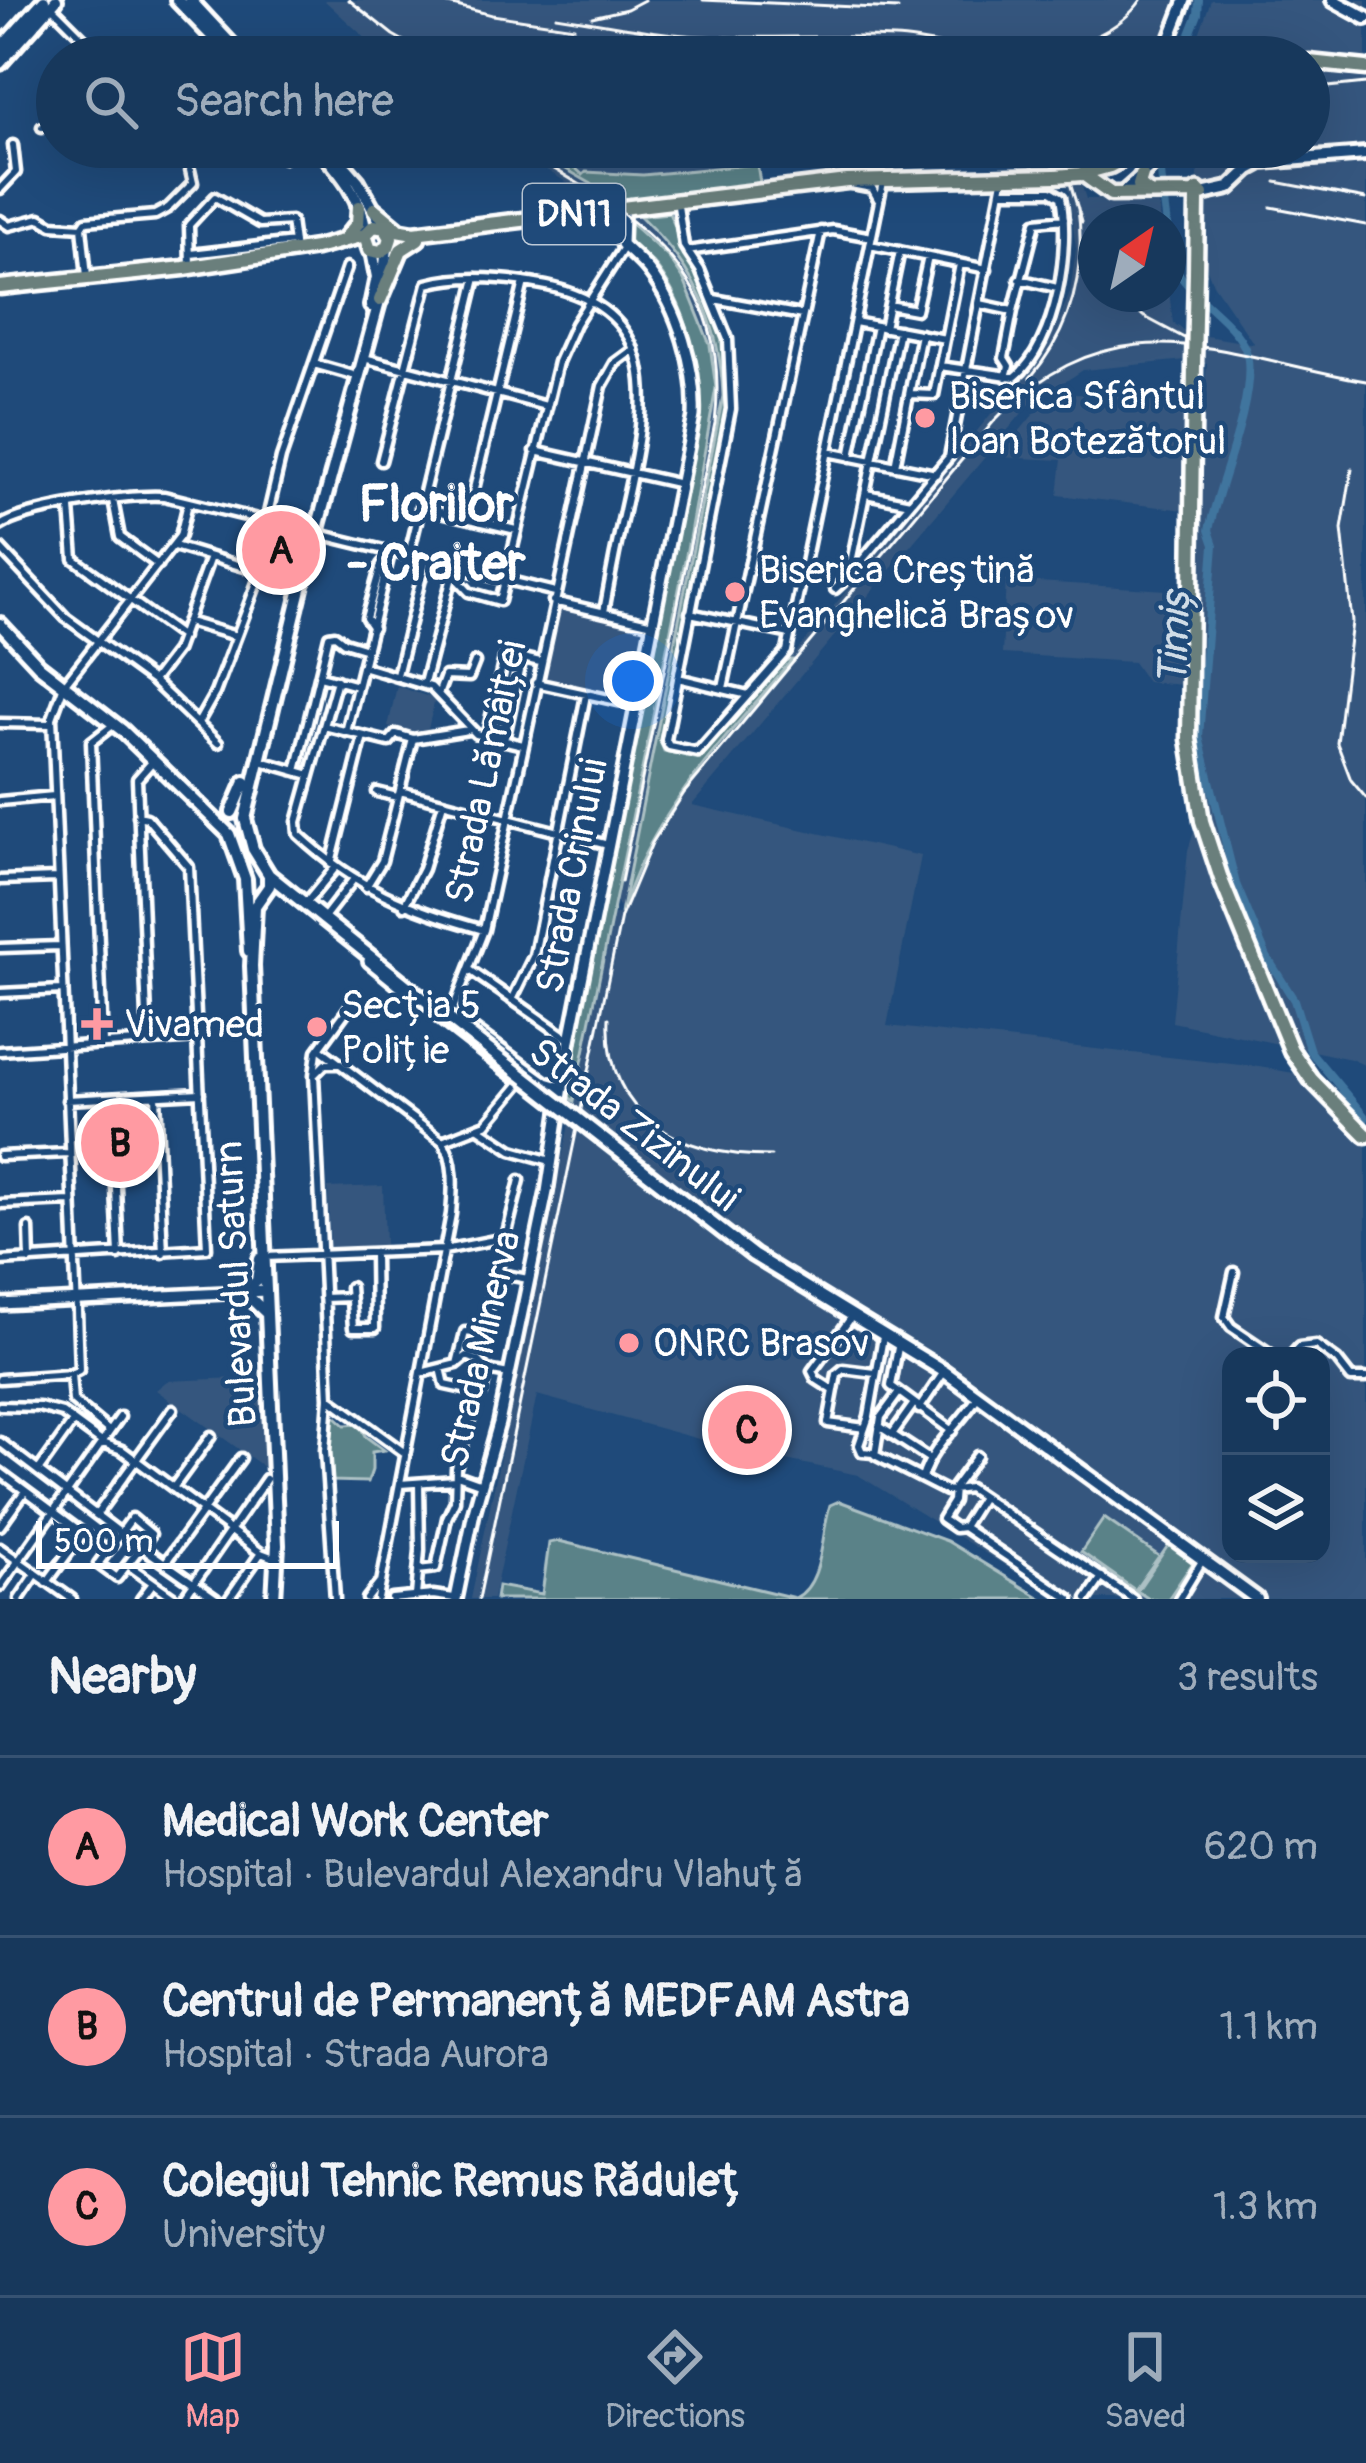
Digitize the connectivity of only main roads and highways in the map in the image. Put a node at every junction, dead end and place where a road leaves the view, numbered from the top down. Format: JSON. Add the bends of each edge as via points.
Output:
{"nodes":[{"id":1,"x":177,"y":0,"type":"edge"},
{"id":2,"x":190,"y":0,"type":"edge"},
{"id":3,"x":1333,"y":0,"type":"edge"},
{"id":4,"x":48,"y":2,"type":"edge"},
{"id":5,"x":1366,"y":18,"type":"edge"},
{"id":6,"x":208,"y":36,"type":"edge"},
{"id":7,"x":223,"y":36,"type":"edge"},
{"id":8,"x":0,"y":49,"type":"edge"},
{"id":9,"x":0,"y":63,"type":"edge"},
{"id":10,"x":1330,"y":64,"type":"edge"},
{"id":11,"x":1366,"y":68,"type":"edge"},
{"id":12,"x":1366,"y":154,"type":"edge"},
{"id":13,"x":1330,"y":157,"type":"edge"},
{"id":14,"x":335,"y":168,"type":"edge"},
{"id":15,"x":347,"y":168,"type":"edge"},
{"id":16,"x":1103,"y":168,"type":"edge"},
{"id":17,"x":1109,"y":168,"type":"edge"},
{"id":18,"x":1251,"y":168,"type":"edge"},
{"id":19,"x":1082,"y":174,"type":"junction"},
{"id":20,"x":1142,"y":176,"type":"road end"},
{"id":21,"x":1120,"y":193,"type":"junction"},
{"id":22,"x":1153,"y":193,"type":"junction"},
{"id":23,"x":1198,"y":195,"type":"junction"},
{"id":24,"x":683,"y":204,"type":"junction"},
{"id":25,"x":359,"y":207,"type":"junction"},
{"id":26,"x":374,"y":208,"type":"junction"},
{"id":27,"x":384,"y":227,"type":"junction"},
{"id":28,"x":413,"y":236,"type":"junction"},
{"id":29,"x":343,"y":241,"type":"junction"},
{"id":30,"x":368,"y":242,"type":"junction"},
{"id":31,"x":388,"y":247,"type":"junction"},
{"id":32,"x":316,"y":248,"type":"junction"},
{"id":33,"x":0,"y":287,"type":"edge"},
{"id":34,"x":380,"y":301,"type":"junction"},
{"id":35,"x":288,"y":526,"type":"road end"},
{"id":36,"x":312,"y":532,"type":"junction"},
{"id":37,"x":303,"y":551,"type":"junction"},
{"id":38,"x":0,"y":615,"type":"edge"},
{"id":39,"x":0,"y":624,"type":"edge"},
{"id":40,"x":66,"y":683,"type":"junction"},
{"id":41,"x":230,"y":813,"type":"junction"},
{"id":42,"x":246,"y":823,"type":"junction"},
{"id":43,"x":226,"y":832,"type":"junction"},
{"id":44,"x":267,"y":873,"type":"junction"},
{"id":45,"x":245,"y":881,"type":"junction"},
{"id":46,"x":265,"y":891,"type":"junction"},
{"id":47,"x":300,"y":904,"type":"junction"},
{"id":48,"x":252,"y":966,"type":"junction"},
{"id":49,"x":1366,"y":1135,"type":"edge"},
{"id":50,"x":265,"y":1252,"type":"junction"},
{"id":51,"x":268,"y":1316,"type":"junction"},
{"id":52,"x":274,"y":1593,"type":"edge"},
{"id":53,"x":1257,"y":1599,"type":"edge"}],
"edges":[{"from":1,"to":6,"type":"main road"},
{"from":2,"to":7,"type":"main road"},
{"from":3,"to":5,"type":"main road"},
{"from":4,"to":8,"type":"main road"},
{"from":4,"to":9,"type":"main road"},
{"from":10,"to":11,"type":"main road"},
{"from":12,"to":13,"type":"main road"},
{"from":14,"to":25,"type":"main road"},
{"from":15,"to":26,"type":"main road"},
{"from":16,"to":19,"type":"main road","number":"DN11"},
{"from":17,"to":21,"type":"main road","via":[[1104,181]]},
{"from":18,"to":23,"type":"main road","via":[[1229,188]]},
{"from":19,"to":21,"type":"main road"},
{"from":19,"to":24,"type":"main road","number":"DN11","bridge":true,"via":[[1003,184],[847,182]]},
{"from":20,"to":22,"type":"main road","via":[[1139,186]]},
{"from":21,"to":22,"type":"main road"},
{"from":22,"to":23,"type":"main road"},
{"from":23,"to":49,"type":"main road","bridge":true,"via":[[1189,739],[1202,821],[1291,1050]]},
{"from":24,"to":28,"type":"main road","number":"DN11"},
{"from":24,"to":28,"type":"main road","number":"DN11"},
{"from":25,"to":29,"type":"main road"},
{"from":25,"to":30,"type":"main road"},
{"from":26,"to":27,"type":"main road"},
{"from":26,"to":28,"type":"main road"},
{"from":27,"to":28,"type":"main road","number":"DN11"},
{"from":27,"to":30,"type":"main road","via":[[372,227]]},
{"from":27,"to":31,"type":"main road"},
{"from":28,"to":31,"type":"main road","number":"DN11"},
{"from":28,"to":34,"type":"main road"},
{"from":29,"to":30,"type":"main road"},
{"from":29,"to":32,"type":"main road"},
{"from":30,"to":31,"type":"main road"},
{"from":30,"to":32,"type":"main road"},
{"from":30,"to":36,"type":"main road","via":[[376,281]]},
{"from":31,"to":34,"type":"main road"},
{"from":32,"to":33,"type":"main road"},
{"from":34,"to":36,"type":"main road"},
{"from":35,"to":37,"type":"main road"},
{"from":36,"to":37,"type":"main road"},
{"from":36,"to":42,"type":"main road"},
{"from":37,"to":41,"type":"main road","via":[[243,793]]},
{"from":38,"to":40,"type":"main road"},
{"from":39,"to":40,"type":"main road"},
{"from":40,"to":41,"type":"main road","via":[[129,727],[208,808]]},
{"from":40,"to":43,"type":"main road"},
{"from":41,"to":42,"type":"main road"},
{"from":41,"to":43,"type":"main road"},
{"from":42,"to":43,"type":"main road","via":[[240,834]]},
{"from":42,"to":44,"type":"main road"},
{"from":43,"to":45,"type":"main road","name":"Bulevardul Saturn"},
{"from":44,"to":45,"type":"main road","via":[[254,869]]},
{"from":44,"to":46,"type":"main road","name":"Bulevardul Saturn"},
{"from":44,"to":47,"type":"main road","name":"Strada Zizinului"},
{"from":45,"to":46,"type":"main road","name":"Strada Zizinului","via":[[250,891]]},
{"from":45,"to":48,"type":"main road","name":"Bulevardul Saturn"},
{"from":46,"to":47,"type":"main road","name":"Strada Zizinului"},
{"from":46,"to":48,"type":"main road","name":"Bulevardul Saturn","via":[[255,910]]},
{"from":47,"to":53,"type":"main road","name":"Strada Zizinului","bridge":true,"via":[[745,1250],[945,1372]]},
{"from":48,"to":50,"type":"main road","name":"Bulevardul Saturn"},
{"from":50,"to":51,"type":"main road","name":"Bulevardul Saturn"},
{"from":50,"to":51,"type":"main road","via":[[257,1281],[244,1292]]},
{"from":51,"to":52,"type":"main road","name":"Bulevardul Saturn"}]}
